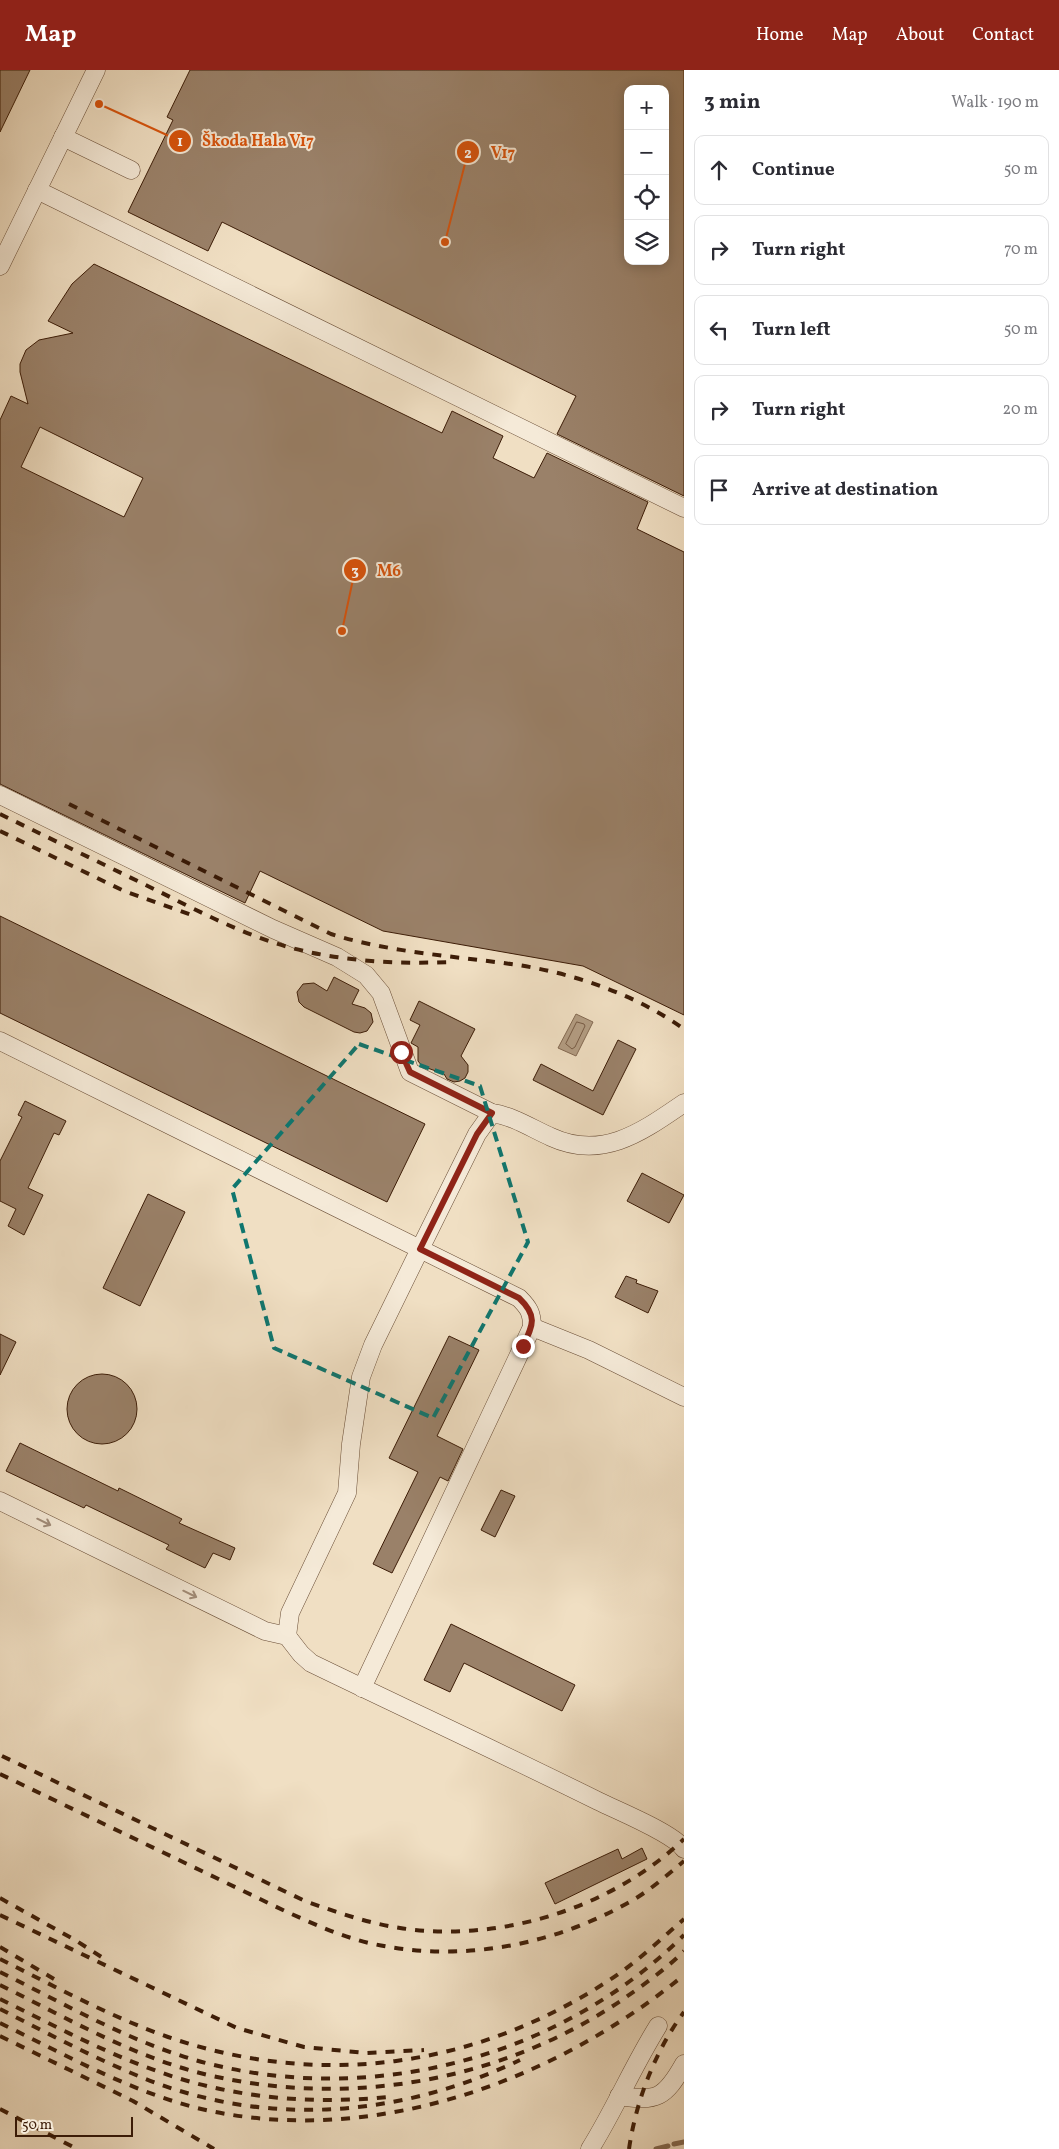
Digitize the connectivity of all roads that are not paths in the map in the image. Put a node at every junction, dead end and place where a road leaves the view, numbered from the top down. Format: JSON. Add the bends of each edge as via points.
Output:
{"nodes":[{"id":1,"x":96,"y":70,"type":"edge"},
{"id":2,"x":63,"y":137,"type":"junction"},
{"id":3,"x":131,"y":170,"type":"dead end"},
{"id":4,"x":37,"y":190,"type":"junction"},
{"id":5,"x":0,"y":266,"type":"edge"},
{"id":6,"x":684,"y":508,"type":"edge"},
{"id":7,"x":0,"y":795,"type":"edge"},
{"id":8,"x":0,"y":1041,"type":"edge"},
{"id":9,"x":684,"y":1103,"type":"edge"},
{"id":10,"x":492,"y":1113,"type":"junction"},
{"id":11,"x":420,"y":1249,"type":"junction"},
{"id":12,"x":532,"y":1327,"type":"junction"},
{"id":13,"x":684,"y":1397,"type":"edge"},
{"id":14,"x":0,"y":1501,"type":"edge"},
{"id":15,"x":287,"y":1636,"type":"junction"},
{"id":16,"x":362,"y":1688,"type":"junction"},
{"id":17,"x":684,"y":1849,"type":"edge"},
{"id":18,"x":658,"y":2026,"type":"dead end"},
{"id":19,"x":684,"y":2064,"type":"edge"},
{"id":20,"x":619,"y":2096,"type":"junction"},
{"id":21,"x":590,"y":2149,"type":"edge"}],
"edges":[{"from":1,"to":2,"type":"lane"},
{"from":2,"to":3,"type":"lane"},
{"from":2,"to":4,"type":"lane"},
{"from":4,"to":5,"type":"lane"},
{"from":4,"to":6,"type":"lane"},
{"from":7,"to":10,"type":"lane","via":[[273,930],[337,957],[366,975],[381,993],[410,1072]]},
{"from":8,"to":11,"type":"lane"},
{"from":9,"to":10,"type":"lane","via":[[633,1136],[604,1145],[581,1146],[554,1138],[506,1115]]},
{"from":10,"to":11,"type":"lane","via":[[477,1134]]},
{"from":11,"to":12,"type":"lane","via":[[519,1298],[529,1308]]},
{"from":11,"to":15,"type":"lane","via":[[361,1377],[347,1492],[290,1614]]},
{"from":12,"to":13,"type":"lane","via":[[589,1350]]},
{"from":12,"to":16,"type":"lane"},
{"from":14,"to":15,"type":"lane","one_way":true,"via":[[265,1631]]},
{"from":15,"to":16,"type":"lane","via":[[311,1663]]},
{"from":16,"to":17,"type":"lane","via":[[555,1779],[661,1832]]},
{"from":18,"to":20,"type":"lane"},
{"from":19,"to":20,"type":"lane","via":[[662,2095],[641,2100]]},
{"from":20,"to":21,"type":"lane"}]}
